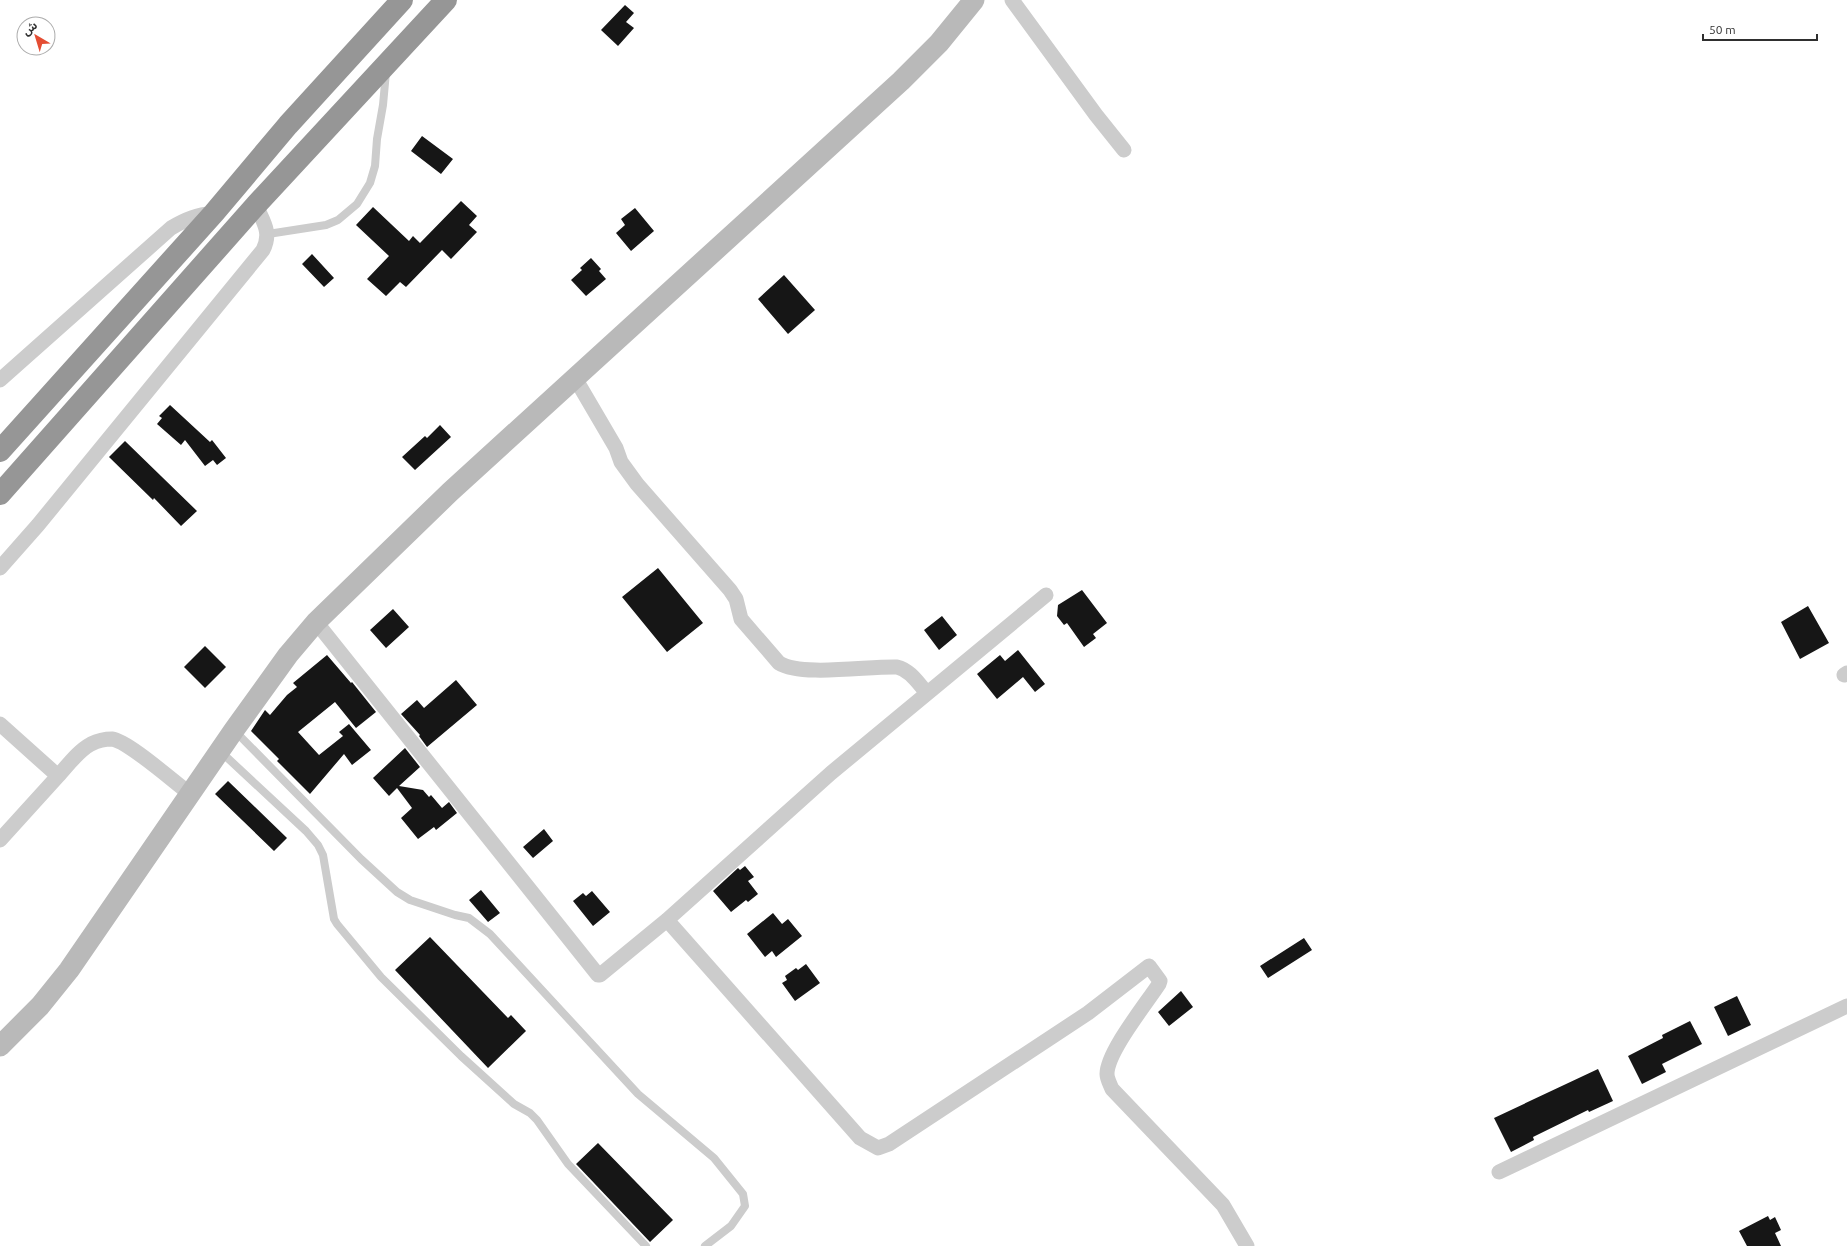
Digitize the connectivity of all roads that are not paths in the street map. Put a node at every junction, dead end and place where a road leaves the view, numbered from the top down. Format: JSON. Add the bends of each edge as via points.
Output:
{"nodes":[{"id":1,"x":402,"y":0,"type":"edge"},
{"id":2,"x":446,"y":0,"type":"edge"},
{"id":3,"x":974,"y":0,"type":"edge"},
{"id":4,"x":1012,"y":0,"type":"edge"},
{"id":5,"x":387,"y":63,"type":"junction"},
{"id":6,"x":1124,"y":150,"type":"dead end"},
{"id":7,"x":256,"y":205,"type":"junction"},
{"id":8,"x":214,"y":213,"type":"junction"},
{"id":9,"x":268,"y":234,"type":"junction"},
{"id":10,"x":576,"y":378,"type":"junction"},
{"id":11,"x":0,"y":380,"type":"edge"},
{"id":12,"x":0,"y":451,"type":"edge"},
{"id":13,"x":0,"y":494,"type":"edge"},
{"id":14,"x":0,"y":568,"type":"edge"},
{"id":15,"x":1046,"y":595,"type":"dead end"},
{"id":16,"x":316,"y":622,"type":"junction"},
{"id":17,"x":927,"y":693,"type":"junction"},
{"id":18,"x":0,"y":724,"type":"edge"},
{"id":19,"x":234,"y":730,"type":"junction"},
{"id":20,"x":220,"y":751,"type":"junction"},
{"id":21,"x":58,"y":776,"type":"junction"},
{"id":22,"x":189,"y":794,"type":"junction"},
{"id":23,"x":0,"y":840,"type":"edge"},
{"id":24,"x":667,"y":920,"type":"junction"},
{"id":25,"x":1847,"y":1006,"type":"edge"},
{"id":26,"x":0,"y":1046,"type":"edge"},
{"id":27,"x":1499,"y":1172,"type":"dead end"},
{"id":28,"x":646,"y":1246,"type":"edge"},
{"id":29,"x":705,"y":1246,"type":"edge"},
{"id":30,"x":1247,"y":1246,"type":"edge"}],
"edges":[{"from":1,"to":8,"type":"highway","via":[[288,126]]},
{"from":2,"to":5,"type":"highway"},
{"from":3,"to":10,"type":"street","via":[[939,43],[901,81]]},
{"from":4,"to":6,"type":"street"},
{"from":5,"to":7,"type":"highway"},
{"from":5,"to":9,"type":"lane","via":[[375,166],[370,183],[357,204],[338,220],[326,225]]},
{"from":7,"to":9,"type":"street"},
{"from":7,"to":13,"type":"highway"},
{"from":8,"to":11,"type":"street","via":[[192,217],[171,228]]},
{"from":8,"to":12,"type":"highway"},
{"from":9,"to":14,"type":"street","via":[[265,246],[252,265]]},
{"from":10,"to":16,"type":"street","via":[[439,503]]},
{"from":10,"to":17,"type":"street","via":[[616,448],[621,462],[637,484],[730,590],[736,599],[741,619],[779,663],[810,669],[897,667],[909,673]]},
{"from":15,"to":17,"type":"street"},
{"from":16,"to":19,"type":"street","via":[[288,655]]},
{"from":16,"to":24,"type":"street","via":[[598,975]]},
{"from":17,"to":24,"type":"street","via":[[831,773]]},
{"from":18,"to":21,"type":"street"},
{"from":19,"to":20,"type":"street"},
{"from":19,"to":29,"type":"lane","via":[[397,892],[410,900],[469,918],[490,934],[638,1094],[714,1158],[743,1194],[745,1206],[731,1226]]},
{"from":20,"to":22,"type":"street"},
{"from":20,"to":28,"type":"lane","via":[[318,845],[323,855],[334,918],[381,977],[461,1056],[514,1104],[537,1120],[568,1164]]},
{"from":21,"to":22,"type":"street","via":[[91,744],[113,739],[128,747]]},
{"from":21,"to":23,"type":"street"},
{"from":22,"to":26,"type":"street","via":[[69,970],[40,1006]]},
{"from":24,"to":30,"type":"street","via":[[860,1138],[878,1148],[889,1144],[1088,1013],[1149,966],[1160,981],[1159,984],[1112,1054],[1107,1078],[1112,1088],[1223,1205]]},
{"from":25,"to":27,"type":"street"}]}
